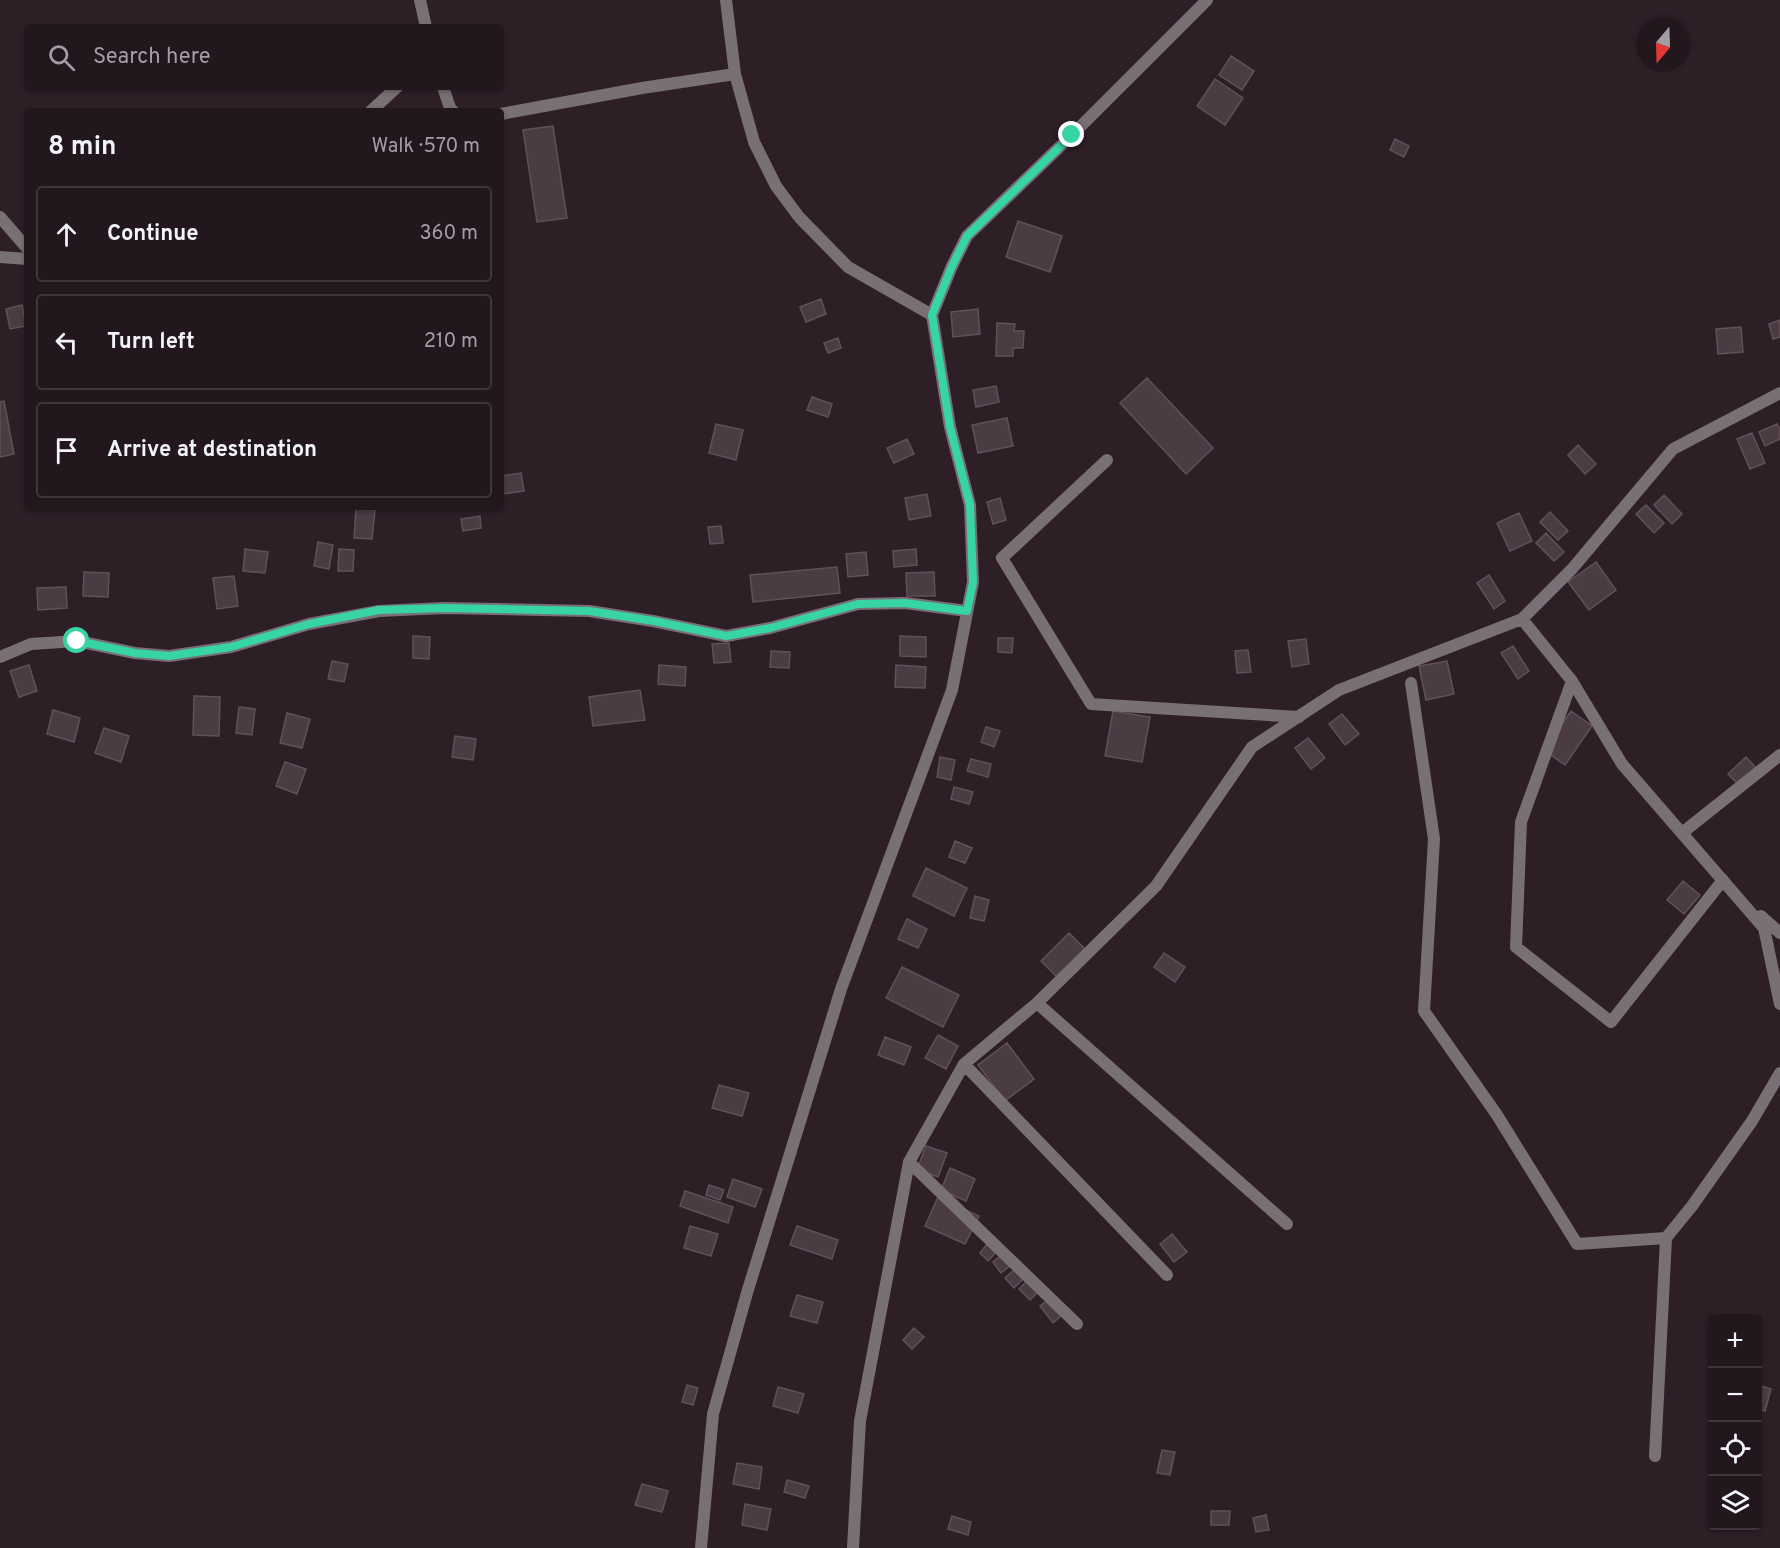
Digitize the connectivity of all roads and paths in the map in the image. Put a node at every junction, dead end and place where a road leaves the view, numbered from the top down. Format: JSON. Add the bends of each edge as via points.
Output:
{"nodes":[{"id":1,"x":420,"y":0,"type":"edge"},
{"id":2,"x":726,"y":0,"type":"edge"},
{"id":3,"x":1206,"y":0,"type":"edge"},
{"id":4,"x":425,"y":24,"type":"edge"},
{"id":5,"x":735,"y":74,"type":"junction"},
{"id":6,"x":394,"y":90,"type":"edge"},
{"id":7,"x":444,"y":90,"type":"edge"},
{"id":8,"x":374,"y":108,"type":"edge"},
{"id":9,"x":450,"y":108,"type":"edge"},
{"id":10,"x":504,"y":113,"type":"edge"},
{"id":11,"x":0,"y":217,"type":"edge"},
{"id":12,"x":24,"y":245,"type":"edge"},
{"id":13,"x":0,"y":256,"type":"edge"},
{"id":14,"x":24,"y":259,"type":"edge"},
{"id":15,"x":932,"y":315,"type":"junction"},
{"id":16,"x":1780,"y":393,"type":"edge"},
{"id":17,"x":1107,"y":460,"type":"dead end"},
{"id":18,"x":967,"y":611,"type":"junction"},
{"id":19,"x":1522,"y":619,"type":"junction"},
{"id":20,"x":0,"y":657,"type":"edge"},
{"id":21,"x":1572,"y":681,"type":"junction"},
{"id":22,"x":1411,"y":683,"type":"dead end"},
{"id":23,"x":1299,"y":717,"type":"junction"},
{"id":24,"x":1780,"y":755,"type":"edge"},
{"id":25,"x":1682,"y":833,"type":"junction"},
{"id":26,"x":1723,"y":880,"type":"junction"},
{"id":27,"x":1780,"y":933,"type":"edge"},
{"id":28,"x":1037,"y":1003,"type":"junction"},
{"id":29,"x":1780,"y":1004,"type":"edge"},
{"id":30,"x":963,"y":1064,"type":"junction"},
{"id":31,"x":1780,"y":1073,"type":"edge"},
{"id":32,"x":909,"y":1162,"type":"junction"},
{"id":33,"x":1287,"y":1224,"type":"dead end"},
{"id":34,"x":1666,"y":1238,"type":"junction"},
{"id":35,"x":1167,"y":1275,"type":"dead end"},
{"id":36,"x":1077,"y":1324,"type":"dead end"},
{"id":37,"x":1655,"y":1456,"type":"dead end"},
{"id":38,"x":701,"y":1548,"type":"edge"},
{"id":39,"x":853,"y":1548,"type":"edge"}],
"edges":[{"from":1,"to":4,"type":"street"},
{"from":2,"to":5,"type":"street"},
{"from":3,"to":15,"type":"street","via":[[967,236]]},
{"from":5,"to":10,"type":"street"},
{"from":5,"to":15,"type":"street","via":[[754,142],[776,186],[799,217],[848,267]]},
{"from":6,"to":8,"type":"street"},
{"from":7,"to":9,"type":"street"},
{"from":11,"to":12,"type":"street"},
{"from":13,"to":14,"type":"street"},
{"from":15,"to":18,"type":"street","via":[[950,427],[970,505],[973,582]]},
{"from":16,"to":19,"type":"street","via":[[1673,449],[1572,569]]},
{"from":17,"to":23,"type":"street","via":[[1002,558],[1091,704]]},
{"from":18,"to":20,"type":"street","via":[[905,603],[858,604],[726,636],[589,611],[379,610],[309,624],[231,647],[169,656],[77,641],[31,644]]},
{"from":18,"to":38,"type":"street","via":[[952,690],[842,989],[747,1293],[713,1414]]},
{"from":19,"to":21,"type":"street"},
{"from":19,"to":23,"type":"street","via":[[1339,690]]},
{"from":21,"to":25,"type":"street","via":[[1622,764]]},
{"from":21,"to":26,"type":"street","via":[[1521,822],[1516,948],[1611,1022]]},
{"from":22,"to":34,"type":"street","via":[[1434,839],[1424,1011],[1497,1115],[1577,1244]]},
{"from":23,"to":28,"type":"street","via":[[1252,747],[1156,886]]},
{"from":24,"to":25,"type":"street"},
{"from":25,"to":26,"type":"street"},
{"from":26,"to":27,"type":"street"},
{"from":26,"to":29,"type":"street","via":[[1764,928]]},
{"from":28,"to":30,"type":"street"},
{"from":28,"to":33,"type":"street"},
{"from":30,"to":32,"type":"street"},
{"from":30,"to":35,"type":"street"},
{"from":31,"to":34,"type":"street","via":[[1752,1121]]},
{"from":32,"to":36,"type":"street"},
{"from":32,"to":39,"type":"street","via":[[860,1421]]},
{"from":34,"to":37,"type":"street"}]}
